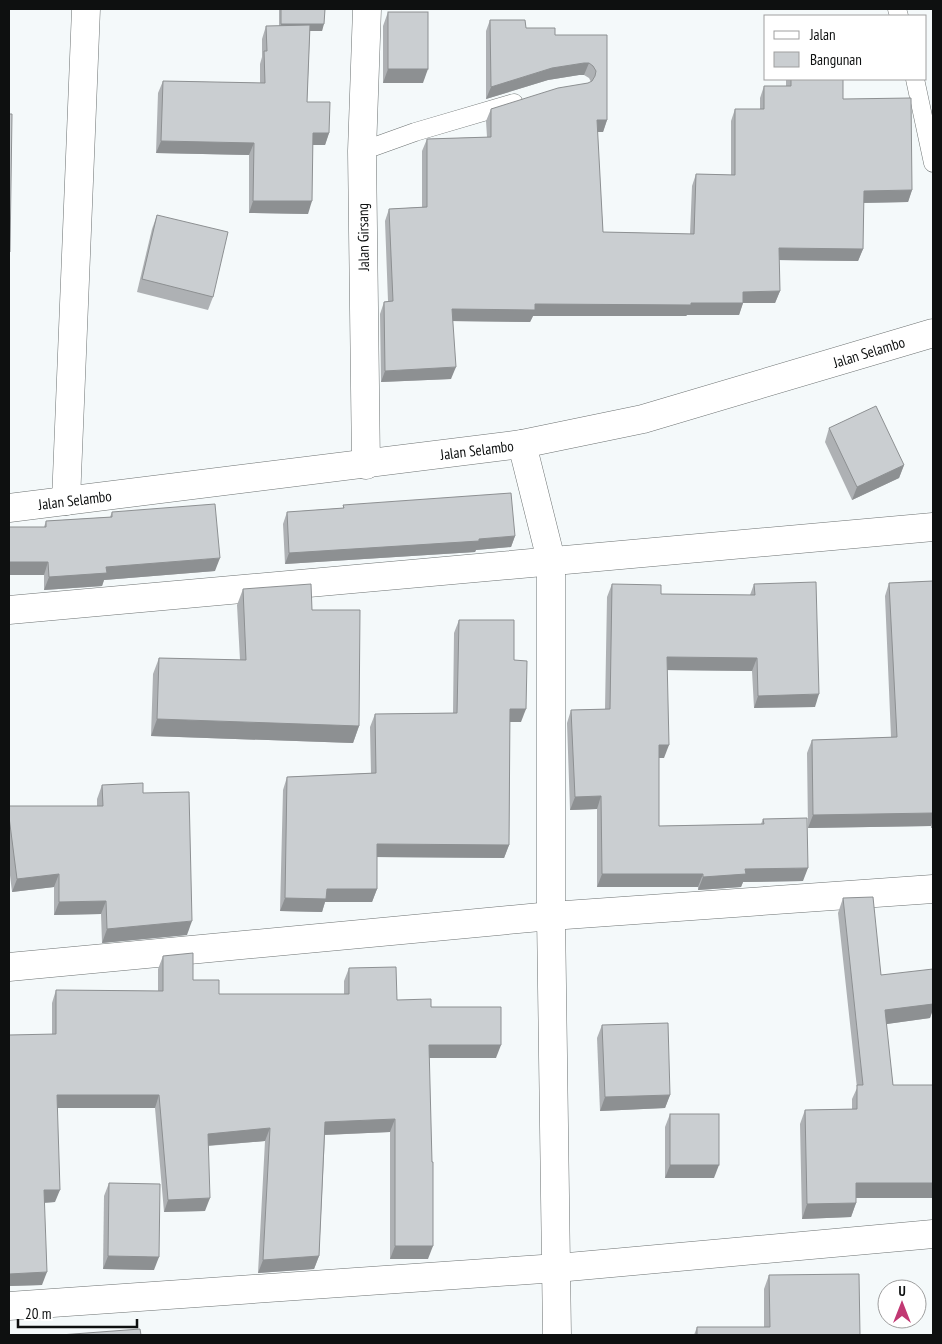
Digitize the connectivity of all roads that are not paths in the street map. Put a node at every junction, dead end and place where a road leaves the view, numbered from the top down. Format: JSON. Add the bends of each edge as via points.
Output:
{"nodes":[{"id":1,"x":86,"y":9,"type":"edge"},
{"id":2,"x":367,"y":9,"type":"edge"},
{"id":3,"x":915,"y":80,"type":"edge"},
{"id":4,"x":526,"y":99,"type":"edge"},
{"id":5,"x":362,"y":151,"type":"junction"},
{"id":6,"x":933,"y":162,"type":"edge"},
{"id":7,"x":933,"y":332,"type":"edge"},
{"id":8,"x":522,"y":444,"type":"junction"},
{"id":9,"x":366,"y":464,"type":"junction"},
{"id":10,"x":66,"y":501,"type":"junction"},
{"id":11,"x":9,"y":508,"type":"edge"},
{"id":12,"x":933,"y":527,"type":"edge"},
{"id":13,"x":551,"y":560,"type":"junction"},
{"id":14,"x":9,"y":610,"type":"edge"},
{"id":15,"x":933,"y":889,"type":"edge"},
{"id":16,"x":551,"y":916,"type":"junction"},
{"id":17,"x":9,"y":967,"type":"edge"},
{"id":18,"x":933,"y":1234,"type":"edge"},
{"id":19,"x":557,"y":1268,"type":"junction"},
{"id":20,"x":9,"y":1306,"type":"edge"},
{"id":21,"x":557,"y":1335,"type":"edge"}],
"edges":[{"from":1,"to":10,"type":"street"},
{"from":2,"to":5,"type":"street","name":"Jalan Girsang"},
{"from":3,"to":6,"type":"lane"},
{"from":4,"to":5,"type":"lane"},
{"from":5,"to":9,"type":"street","name":"Jalan Girsang"},
{"from":7,"to":8,"type":"street","name":"Jalan Selambo","via":[[643,419]]},
{"from":8,"to":9,"type":"street","name":"Jalan Selambo"},
{"from":8,"to":13,"type":"street"},
{"from":9,"to":10,"type":"street","name":"Jalan Selambo"},
{"from":10,"to":11,"type":"street","name":"Jalan Selambo"},
{"from":12,"to":13,"type":"street"},
{"from":13,"to":14,"type":"street"},
{"from":13,"to":16,"type":"street"},
{"from":15,"to":16,"type":"street"},
{"from":16,"to":17,"type":"street"},
{"from":16,"to":19,"type":"street"},
{"from":18,"to":19,"type":"street"},
{"from":19,"to":20,"type":"street"},
{"from":19,"to":21,"type":"street"}]}
